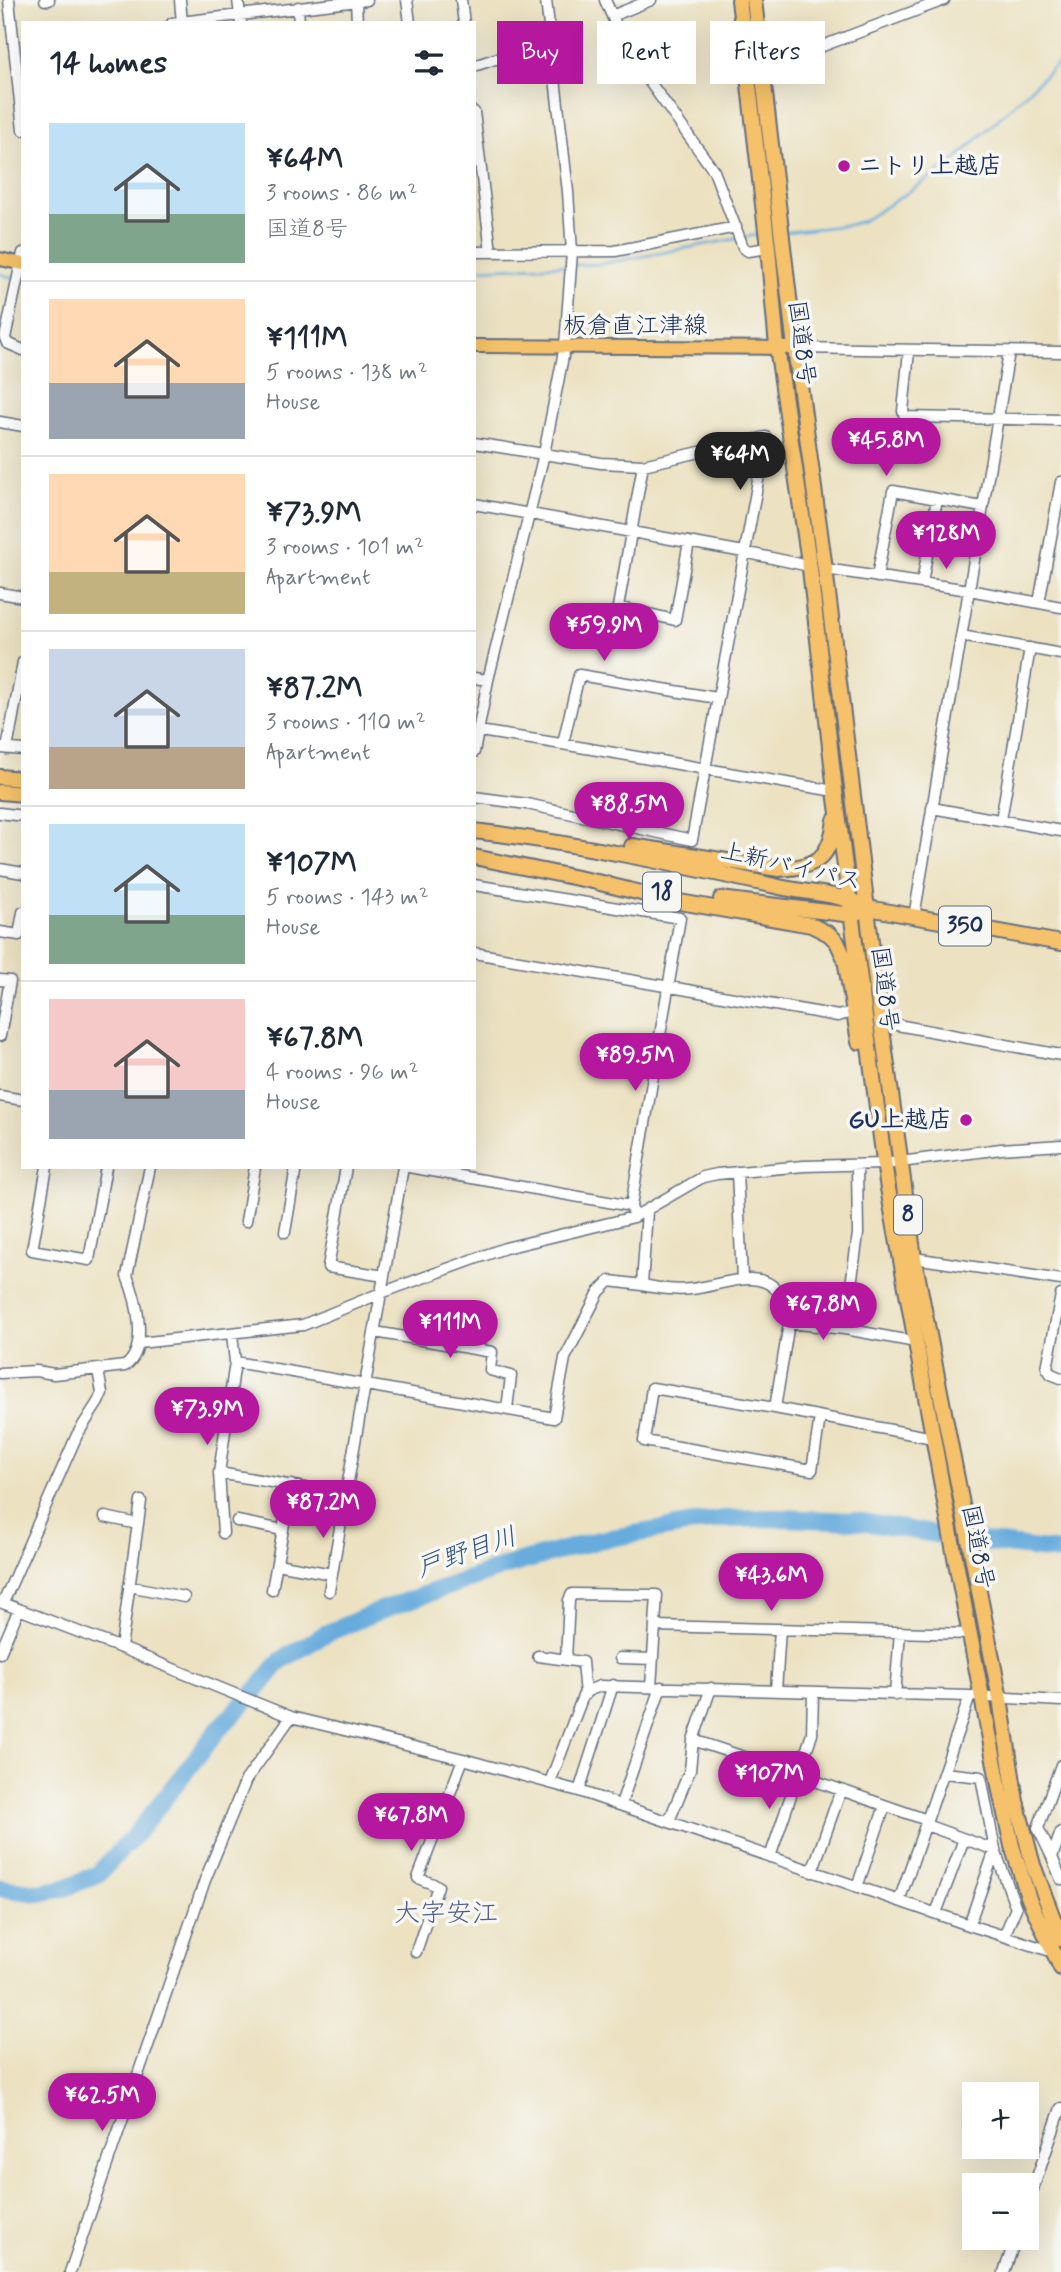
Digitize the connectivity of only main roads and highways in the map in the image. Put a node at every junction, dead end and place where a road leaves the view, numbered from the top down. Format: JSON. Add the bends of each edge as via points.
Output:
{"nodes":[{"id":1,"x":739,"y":0,"type":"edge"},
{"id":2,"x":754,"y":0,"type":"edge"},
{"id":3,"x":0,"y":259,"type":"edge"},
{"id":4,"x":21,"y":260,"type":"edge"},
{"id":5,"x":476,"y":346,"type":"edge"},
{"id":6,"x":777,"y":347,"type":"junction"},
{"id":7,"x":795,"y":348,"type":"junction"},
{"id":8,"x":0,"y":777,"type":"edge"},
{"id":9,"x":21,"y":779,"type":"edge"},
{"id":10,"x":0,"y":792,"type":"edge"},
{"id":11,"x":21,"y":794,"type":"edge"},
{"id":12,"x":837,"y":807,"type":"junction"},
{"id":13,"x":476,"y":831,"type":"edge"},
{"id":14,"x":495,"y":833,"type":"junction"},
{"id":15,"x":476,"y":857,"type":"edge"},
{"id":16,"x":600,"y":883,"type":"junction"},
{"id":17,"x":850,"y":899,"type":"junction"},
{"id":18,"x":868,"y":908,"type":"junction"},
{"id":19,"x":852,"y":915,"type":"junction"},
{"id":20,"x":1061,"y":943,"type":"edge"},
{"id":21,"x":858,"y":1011,"type":"junction"},
{"id":22,"x":1058,"y":1948,"type":"edge"},
{"id":23,"x":1061,"y":1968,"type":"edge"}],
"edges":[{"from":1,"to":6,"type":"highway","name":"国道8号"},
{"from":2,"to":7,"type":"highway","name":"国道8号","number":"8"},
{"from":3,"to":4,"type":"main road"},
{"from":5,"to":6,"type":"main road","name":"板倉直江津線"},
{"from":6,"to":7,"type":"main road","name":"板倉直江津線"},
{"from":6,"to":12,"type":"highway","name":"国道8号"},
{"from":7,"to":18,"type":"highway","name":"国道8号","number":"8"},
{"from":8,"to":9,"type":"highway"},
{"from":10,"to":11,"type":"highway"},
{"from":12,"to":14,"type":"highway","via":[[829,848],[821,858],[800,868]]},
{"from":12,"to":17,"type":"highway","name":"国道8号"},
{"from":13,"to":14,"type":"highway","name":"上新バイパス","number":"18"},
{"from":14,"to":17,"type":"highway","name":"上新バイパス","number":"18","via":[[635,855]]},
{"from":15,"to":16,"type":"highway","name":"上新バイパス","number":"18"},
{"from":16,"to":19,"type":"highway","name":"上新バイパス","number":"18"},
{"from":16,"to":21,"type":"highway","via":[[674,901],[799,921],[822,930],[843,953]]},
{"from":17,"to":18,"type":"highway","name":"上新バイパス","number":"18"},
{"from":17,"to":19,"type":"highway","name":"国道8号"},
{"from":18,"to":19,"type":"highway","name":"上新バイパス"},
{"from":18,"to":20,"type":"highway","number":"350"},
{"from":18,"to":22,"type":"highway","name":"国道8号","number":"8","via":[[914,1258],[1020,1814]]},
{"from":19,"to":21,"type":"highway","name":"国道8号"},
{"from":21,"to":22,"type":"highway","name":"国道8号","number":"8","via":[[863,1065],[877,1108],[970,1634],[977,1697],[1029,1899]]},
{"from":22,"to":23,"type":"highway","name":"国道8号","number":"8"}]}
